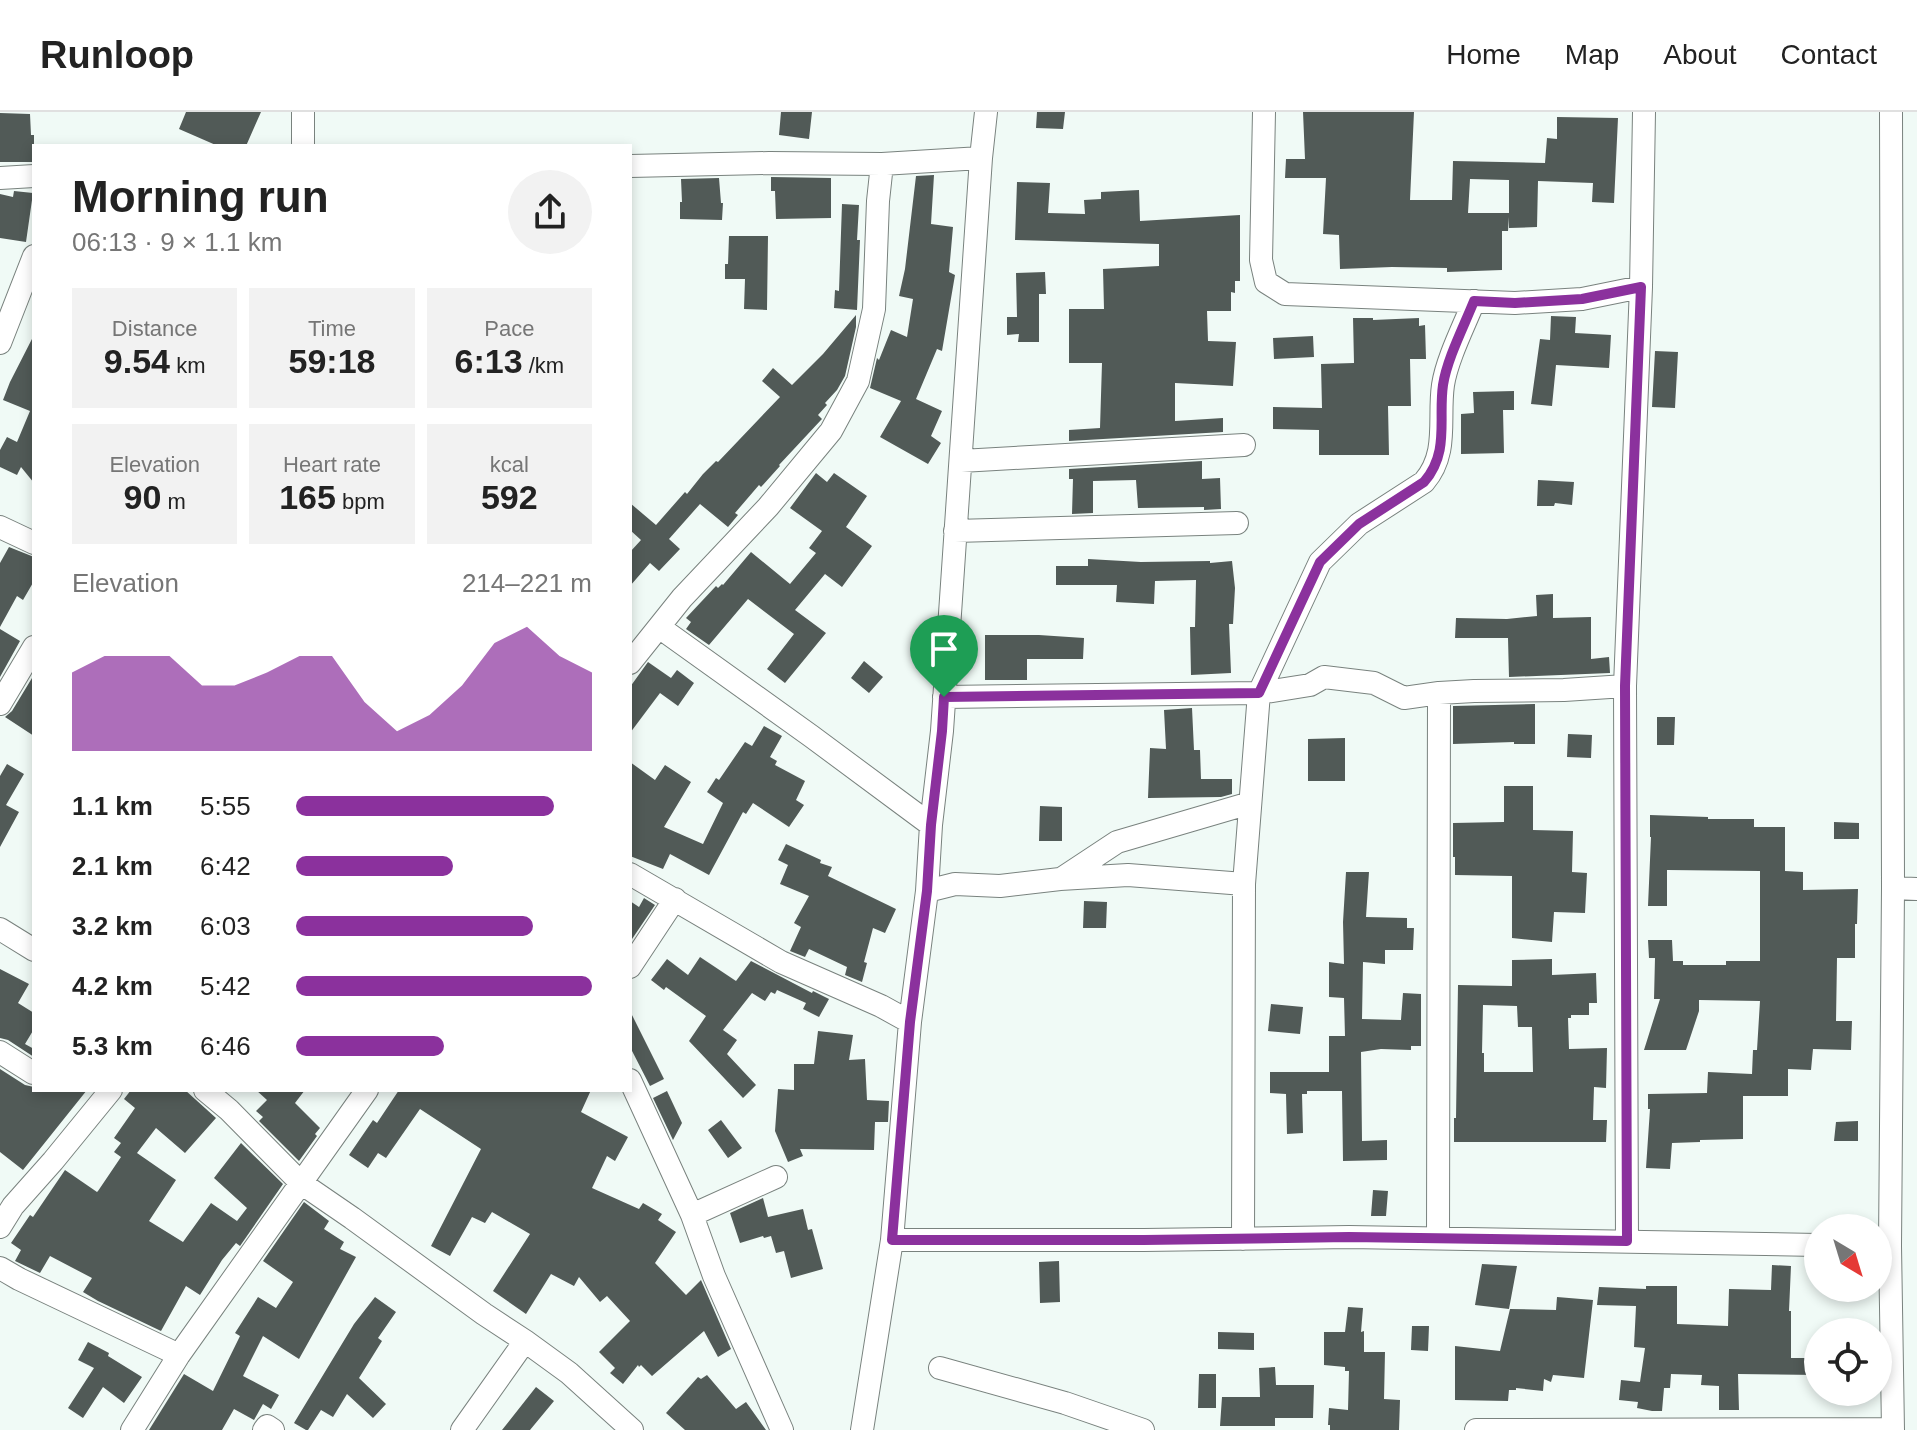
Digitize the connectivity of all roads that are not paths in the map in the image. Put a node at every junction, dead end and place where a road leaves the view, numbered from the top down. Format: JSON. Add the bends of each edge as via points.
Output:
{"nodes":[{"id":1,"x":303,"y":112,"type":"edge"},
{"id":2,"x":986,"y":112,"type":"edge"},
{"id":3,"x":1264,"y":112,"type":"edge"},
{"id":4,"x":1644,"y":112,"type":"edge"},
{"id":5,"x":1891,"y":112,"type":"edge"},
{"id":6,"x":303,"y":144,"type":"edge"},
{"id":7,"x":981,"y":158,"type":"junction"},
{"id":8,"x":882,"y":164,"type":"junction"},
{"id":9,"x":632,"y":166,"type":"edge"},
{"id":10,"x":32,"y":176,"type":"edge"},
{"id":11,"x":0,"y":178,"type":"edge"},
{"id":12,"x":32,"y":261,"type":"edge"},
{"id":13,"x":1641,"y":287,"type":"junction"},
{"id":14,"x":1474,"y":301,"type":"junction"},
{"id":15,"x":0,"y":343,"type":"edge"},
{"id":16,"x":1244,"y":445,"type":"dead end"},
{"id":17,"x":961,"y":461,"type":"junction"},
{"id":18,"x":1237,"y":523,"type":"dead end"},
{"id":19,"x":0,"y":527,"type":"edge"},
{"id":20,"x":955,"y":531,"type":"junction"},
{"id":21,"x":32,"y":542,"type":"edge"},
{"id":22,"x":644,"y":635,"type":"edge"},
{"id":23,"x":32,"y":650,"type":"edge"},
{"id":24,"x":632,"y":659,"type":"edge"},
{"id":25,"x":1625,"y":686,"type":"junction"},
{"id":26,"x":1259,"y":693,"type":"junction"},
{"id":27,"x":1439,"y":693,"type":"junction"},
{"id":28,"x":944,"y":697,"type":"junction"},
{"id":29,"x":0,"y":704,"type":"edge"},
{"id":30,"x":1250,"y":803,"type":"junction"},
{"id":31,"x":931,"y":825,"type":"junction"},
{"id":32,"x":632,"y":875,"type":"edge"},
{"id":33,"x":1060,"y":879,"type":"junction"},
{"id":34,"x":1244,"y":884,"type":"junction"},
{"id":35,"x":1893,"y":888,"type":"junction"},
{"id":36,"x":1917,"y":889,"type":"edge"},
{"id":37,"x":927,"y":891,"type":"junction"},
{"id":38,"x":675,"y":899,"type":"junction"},
{"id":39,"x":0,"y":929,"type":"edge"},
{"id":40,"x":0,"y":944,"type":"edge"},
{"id":41,"x":32,"y":949,"type":"edge"},
{"id":42,"x":32,"y":950,"type":"edge"},
{"id":43,"x":632,"y":964,"type":"edge"},
{"id":44,"x":910,"y":1022,"type":"junction"},
{"id":45,"x":0,"y":1052,"type":"edge"},
{"id":46,"x":32,"y":1072,"type":"edge"},
{"id":47,"x":632,"y":1084,"type":"edge"},
{"id":48,"x":109,"y":1092,"type":"edge"},
{"id":49,"x":207,"y":1092,"type":"edge"},
{"id":50,"x":366,"y":1092,"type":"edge"},
{"id":51,"x":776,"y":1177,"type":"dead end"},
{"id":52,"x":301,"y":1183,"type":"junction"},
{"id":53,"x":1885,"y":1214,"type":"edge"},
{"id":54,"x":692,"y":1215,"type":"junction"},
{"id":55,"x":0,"y":1227,"type":"edge"},
{"id":56,"x":1438,"y":1238,"type":"junction"},
{"id":57,"x":1243,"y":1239,"type":"junction"},
{"id":58,"x":892,"y":1240,"type":"junction"},
{"id":59,"x":1627,"y":1241,"type":"junction"},
{"id":60,"x":1804,"y":1245,"type":"edge"},
{"id":61,"x":0,"y":1268,"type":"edge"},
{"id":62,"x":1886,"y":1302,"type":"edge"},
{"id":63,"x":525,"y":1341,"type":"junction"},
{"id":64,"x":179,"y":1355,"type":"junction"},
{"id":65,"x":940,"y":1368,"type":"dead end"},
{"id":66,"x":1892,"y":1429,"type":"edge"},
{"id":67,"x":132,"y":1430,"type":"edge"},
{"id":68,"x":264,"y":1430,"type":"edge"},
{"id":69,"x":273,"y":1430,"type":"edge"},
{"id":70,"x":462,"y":1430,"type":"edge"},
{"id":71,"x":632,"y":1430,"type":"edge"},
{"id":72,"x":782,"y":1430,"type":"edge"},
{"id":73,"x":862,"y":1430,"type":"edge"},
{"id":74,"x":1143,"y":1430,"type":"edge"},
{"id":75,"x":1476,"y":1430,"type":"edge"}],
"edges":[{"from":1,"to":6,"type":"street"},
{"from":2,"to":7,"type":"street"},
{"from":3,"to":14,"type":"street","via":[[1261,260],[1266,282],[1285,294]]},
{"from":4,"to":13,"type":"street"},
{"from":5,"to":35,"type":"street"},
{"from":7,"to":8,"type":"street"},
{"from":7,"to":17,"type":"street"},
{"from":8,"to":9,"type":"street"},
{"from":8,"to":22,"type":"street","via":[[874,309],[858,381],[831,431],[768,507]]},
{"from":10,"to":11,"type":"street"},
{"from":12,"to":15,"type":"street"},
{"from":13,"to":14,"type":"street","via":[[1582,299]]},
{"from":13,"to":25,"type":"street"},
{"from":14,"to":26,"type":"street","via":[[1443,384],[1443,432],[1432,473],[1359,524],[1320,562]]},
{"from":16,"to":17,"type":"street"},
{"from":17,"to":20,"type":"street"},
{"from":18,"to":20,"type":"street"},
{"from":19,"to":21,"type":"street"},
{"from":20,"to":28,"type":"street"},
{"from":22,"to":24,"type":"street"},
{"from":22,"to":31,"type":"street","via":[[798,727]]},
{"from":23,"to":29,"type":"street"},
{"from":25,"to":27,"type":"street"},
{"from":25,"to":59,"type":"street"},
{"from":26,"to":27,"type":"street","via":[[1310,685],[1324,677],[1374,683],[1404,698]]},
{"from":26,"to":28,"type":"street"},
{"from":26,"to":30,"type":"street"},
{"from":27,"to":56,"type":"street"},
{"from":28,"to":31,"type":"street"},
{"from":30,"to":33,"type":"street","via":[[1117,842]]},
{"from":30,"to":34,"type":"street"},
{"from":31,"to":37,"type":"street"},
{"from":32,"to":38,"type":"street"},
{"from":33,"to":34,"type":"street","via":[[1128,875]]},
{"from":33,"to":37,"type":"street","via":[[1000,886],[955,884]]},
{"from":34,"to":57,"type":"street"},
{"from":35,"to":36,"type":"street"},
{"from":35,"to":53,"type":"street"},
{"from":37,"to":44,"type":"street"},
{"from":38,"to":43,"type":"street"},
{"from":38,"to":44,"type":"street","via":[[781,962]]},
{"from":39,"to":41,"type":"street"},
{"from":40,"to":42,"type":"street"},
{"from":44,"to":58,"type":"street"},
{"from":45,"to":46,"type":"street"},
{"from":47,"to":54,"type":"street"},
{"from":48,"to":55,"type":"street"},
{"from":49,"to":52,"type":"street"},
{"from":50,"to":52,"type":"street"},
{"from":51,"to":54,"type":"street"},
{"from":52,"to":63,"type":"street"},
{"from":52,"to":64,"type":"street"},
{"from":54,"to":72,"type":"street"},
{"from":56,"to":57,"type":"street"},
{"from":56,"to":59,"type":"street"},
{"from":57,"to":58,"type":"street"},
{"from":58,"to":73,"type":"street"},
{"from":59,"to":60,"type":"street"},
{"from":61,"to":64,"type":"street"},
{"from":62,"to":66,"type":"street"},
{"from":63,"to":70,"type":"street"},
{"from":63,"to":71,"type":"street"},
{"from":64,"to":67,"type":"street"},
{"from":65,"to":74,"type":"street"},
{"from":66,"to":75,"type":"street"},
{"from":68,"to":69,"type":"street"}]}
